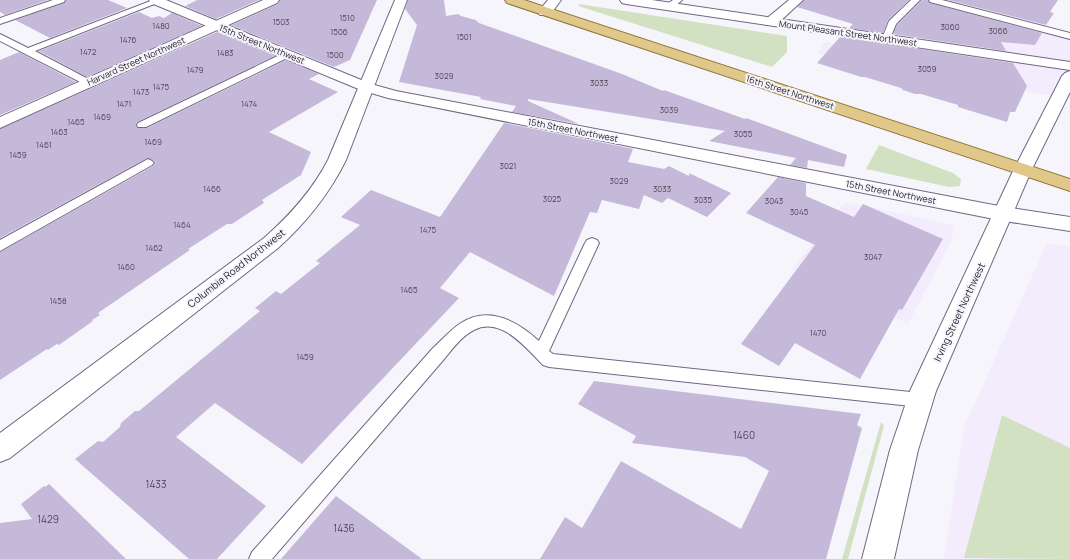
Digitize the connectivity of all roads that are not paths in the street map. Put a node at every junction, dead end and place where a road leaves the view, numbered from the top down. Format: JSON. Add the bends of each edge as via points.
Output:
{"nodes":[{"id":1,"x":61,"y":0,"type":"edge"},
{"id":2,"x":273,"y":0,"type":"edge"},
{"id":3,"x":401,"y":0,"type":"edge"},
{"id":4,"x":511,"y":0,"type":"edge"},
{"id":5,"x":532,"y":0,"type":"edge"},
{"id":6,"x":626,"y":0,"type":"edge"},
{"id":7,"x":797,"y":0,"type":"edge"},
{"id":8,"x":916,"y":0,"type":"edge"},
{"id":9,"x":933,"y":0,"type":"edge"},
{"id":10,"x":156,"y":1,"type":"edge"},
{"id":11,"x":674,"y":3,"type":"edge"},
{"id":12,"x":550,"y":6,"type":"edge"},
{"id":13,"x":0,"y":21,"type":"edge"},
{"id":14,"x":771,"y":22,"type":"junction"},
{"id":15,"x":216,"y":25,"type":"junction"},
{"id":16,"x":1070,"y":36,"type":"edge"},
{"id":17,"x":1,"y":39,"type":"edge"},
{"id":18,"x":886,"y":39,"type":"junction"},
{"id":19,"x":27,"y":51,"type":"junction"},
{"id":20,"x":286,"y":55,"type":"junction"},
{"id":21,"x":1070,"y":66,"type":"edge"},
{"id":22,"x":1070,"y":76,"type":"edge"},
{"id":23,"x":89,"y":83,"type":"junction"},
{"id":24,"x":366,"y":88,"type":"junction"},
{"id":25,"x":0,"y":123,"type":"edge"},
{"id":26,"x":142,"y":125,"type":"dead end"},
{"id":27,"x":148,"y":163,"type":"dead end"},
{"id":28,"x":1023,"y":169,"type":"junction"},
{"id":29,"x":1070,"y":185,"type":"edge"},
{"id":30,"x":1004,"y":214,"type":"junction"},
{"id":31,"x":1070,"y":224,"type":"edge"},
{"id":32,"x":592,"y":243,"type":"dead end"},
{"id":33,"x":0,"y":246,"type":"edge"},
{"id":34,"x":541,"y":352,"type":"junction"},
{"id":35,"x":920,"y":400,"type":"junction"},
{"id":36,"x":0,"y":449,"type":"edge"},
{"id":37,"x":258,"y":559,"type":"edge"},
{"id":38,"x":878,"y":559,"type":"edge"}],
"edges":[{"from":1,"to":13,"type":"lane"},
{"from":2,"to":15,"type":"main road","name":"Harvard Street Northwest"},
{"from":3,"to":24,"type":"main road","name":"Columbia Road Northwest"},
{"from":4,"to":12,"type":"main road","name":"16th Street Northwest"},
{"from":5,"to":12,"type":"main road"},
{"from":6,"to":11,"type":"main road","name":"Mount Pleasant Street Northwest"},
{"from":7,"to":14,"type":"main road"},
{"from":8,"to":18,"type":"lane","via":[[892,23]]},
{"from":9,"to":16,"type":"lane"},
{"from":10,"to":15,"type":"main road","name":"15th Street Northwest"},
{"from":10,"to":19,"type":"lane"},
{"from":11,"to":14,"type":"main road","name":"Mount Pleasant Street Northwest"},
{"from":12,"to":28,"type":"main road","name":"16th Street Northwest"},
{"from":14,"to":18,"type":"main road","name":"Mount Pleasant Street Northwest"},
{"from":15,"to":20,"type":"main road","name":"15th Street Northwest"},
{"from":15,"to":23,"type":"main road","name":"Harvard Street Northwest"},
{"from":17,"to":19,"type":"lane"},
{"from":18,"to":21,"type":"main road","name":"Mount Pleasant Street Northwest"},
{"from":19,"to":23,"type":"lane"},
{"from":20,"to":24,"type":"main road","name":"15th Street Northwest"},
{"from":20,"to":26,"type":"lane"},
{"from":22,"to":28,"type":"main road","name":"Irving Street Northwest"},
{"from":23,"to":25,"type":"main road","name":"Harvard Street Northwest"},
{"from":24,"to":30,"type":"main road","name":"15th Street Northwest"},
{"from":24,"to":36,"type":"main road","name":"Columbia Road Northwest","via":[[329,176],[313,200],[290,226]]},
{"from":27,"to":33,"type":"lane"},
{"from":28,"to":29,"type":"main road","name":"16th Street Northwest"},
{"from":28,"to":30,"type":"main road","name":"Irving Street Northwest"},
{"from":30,"to":31,"type":"main road","name":"15th Street Northwest"},
{"from":30,"to":35,"type":"main road","name":"Irving Street Northwest"},
{"from":32,"to":34,"type":"lane"},
{"from":34,"to":35,"type":"lane","via":[[549,360]]},
{"from":34,"to":37,"type":"lane","via":[[518,331],[494,321],[481,321],[469,325],[458,333]]},
{"from":35,"to":38,"type":"main road","name":"Irving Street Northwest","via":[[904,450]]}]}
